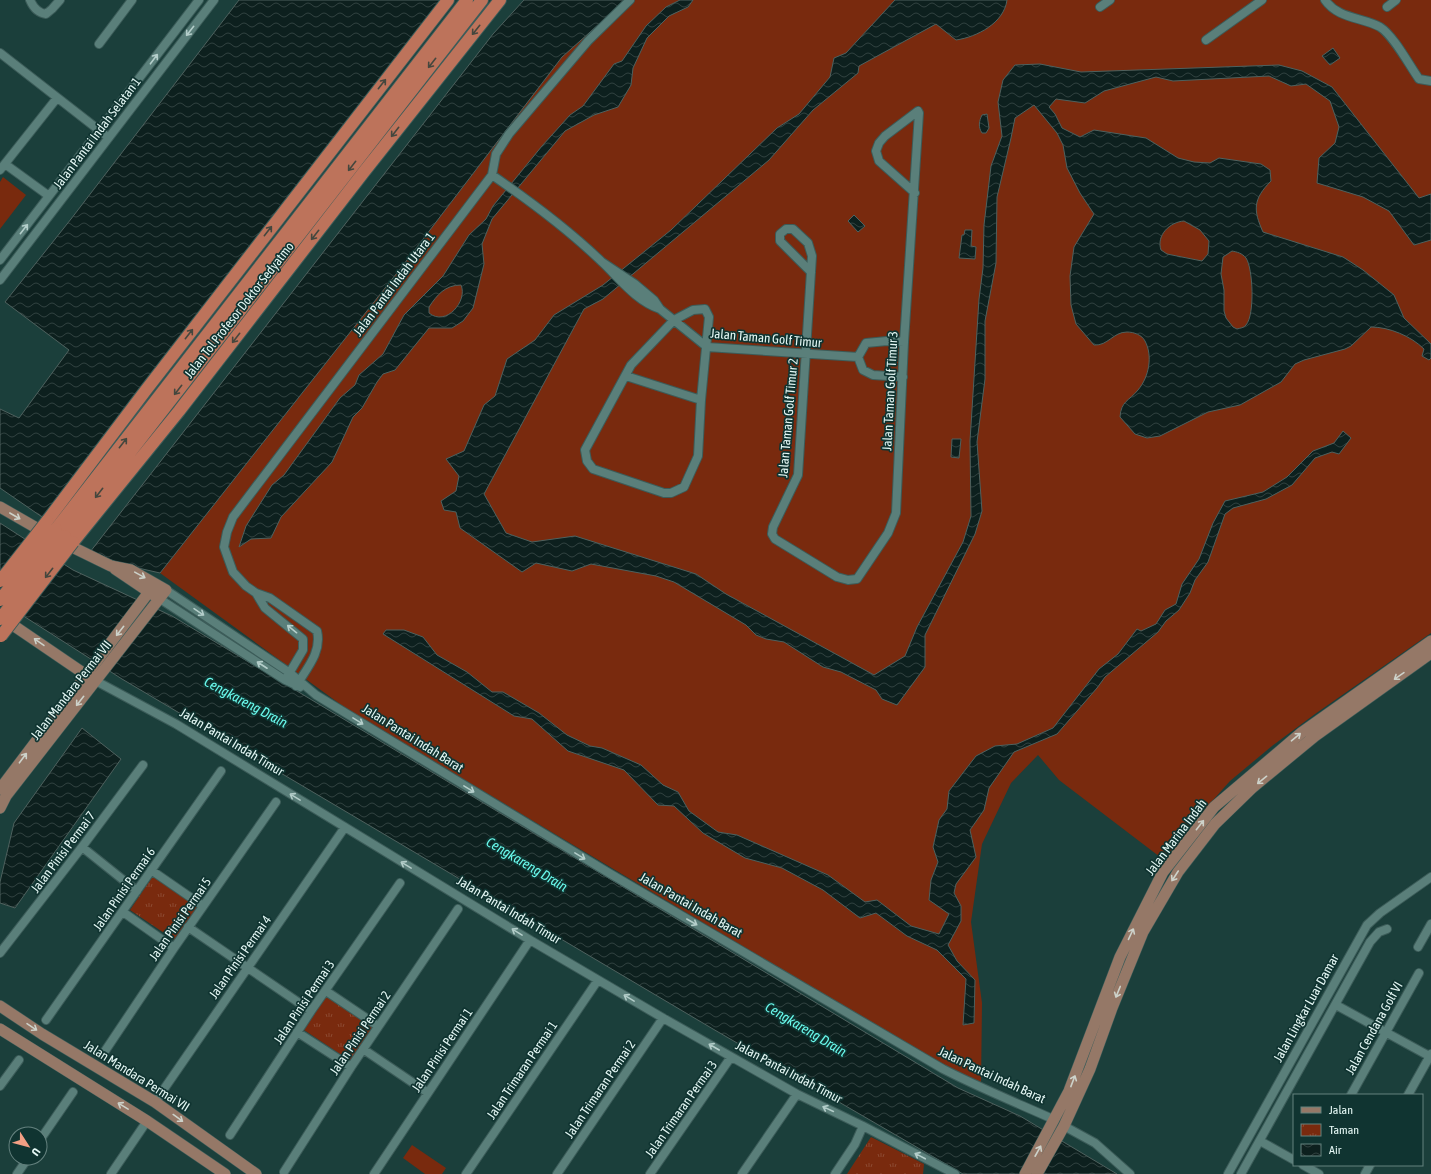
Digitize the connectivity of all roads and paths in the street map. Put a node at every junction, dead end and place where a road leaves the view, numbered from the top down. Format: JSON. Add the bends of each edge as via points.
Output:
{"nodes":[{"id":1,"x":30,"y":0,"type":"edge"},
{"id":2,"x":60,"y":0,"type":"edge"},
{"id":3,"x":132,"y":0,"type":"edge"},
{"id":4,"x":199,"y":0,"type":"edge"},
{"id":5,"x":214,"y":0,"type":"edge"},
{"id":6,"x":448,"y":0,"type":"edge"},
{"id":7,"x":467,"y":0,"type":"edge"},
{"id":8,"x":482,"y":0,"type":"edge"},
{"id":9,"x":500,"y":0,"type":"edge"},
{"id":10,"x":630,"y":0,"type":"edge"},
{"id":11,"x":1110,"y":0,"type":"edge"},
{"id":12,"x":1262,"y":0,"type":"edge"},
{"id":13,"x":1325,"y":0,"type":"edge"},
{"id":14,"x":1396,"y":0,"type":"edge"},
{"id":15,"x":1387,"y":6,"type":"dead end"},
{"id":16,"x":1100,"y":7,"type":"dead end"},
{"id":17,"x":1206,"y":40,"type":"dead end"},
{"id":18,"x":99,"y":44,"type":"dead end"},
{"id":19,"x":0,"y":54,"type":"edge"},
{"id":20,"x":1431,"y":81,"type":"edge"},
{"id":21,"x":57,"y":98,"type":"junction"},
{"id":22,"x":100,"y":130,"type":"junction"},
{"id":23,"x":108,"y":137,"type":"junction"},
{"id":24,"x":3,"y":167,"type":"edge"},
{"id":25,"x":492,"y":175,"type":"junction"},
{"id":26,"x":915,"y":194,"type":"junction"},
{"id":27,"x":49,"y":196,"type":"junction"},
{"id":28,"x":0,"y":260,"type":"edge"},
{"id":29,"x":811,"y":272,"type":"junction"},
{"id":30,"x":0,"y":280,"type":"edge"},
{"id":31,"x":674,"y":320,"type":"junction"},
{"id":32,"x":904,"y":342,"type":"junction"},
{"id":33,"x":707,"y":347,"type":"junction"},
{"id":34,"x":805,"y":354,"type":"junction"},
{"id":35,"x":858,"y":357,"type":"junction"},
{"id":36,"x":626,"y":376,"type":"junction"},
{"id":37,"x":903,"y":378,"type":"junction"},
{"id":38,"x":701,"y":400,"type":"junction"},
{"id":39,"x":0,"y":507,"type":"edge"},
{"id":40,"x":60,"y":532,"type":"junction"},
{"id":41,"x":857,"y":579,"type":"joint"},
{"id":42,"x":0,"y":581,"type":"edge"},
{"id":43,"x":149,"y":592,"type":"junction"},
{"id":44,"x":256,"y":593,"type":"junction"},
{"id":45,"x":160,"y":599,"type":"junction"},
{"id":46,"x":0,"y":600,"type":"edge"},
{"id":47,"x":0,"y":618,"type":"edge"},
{"id":48,"x":1,"y":637,"type":"edge"},
{"id":49,"x":1431,"y":641,"type":"edge"},
{"id":50,"x":1431,"y":653,"type":"edge"},
{"id":51,"x":58,"y":656,"type":"junction"},
{"id":52,"x":290,"y":673,"type":"junction"},
{"id":53,"x":86,"y":675,"type":"junction"},
{"id":54,"x":285,"y":680,"type":"junction"},
{"id":55,"x":96,"y":681,"type":"junction"},
{"id":56,"x":298,"y":683,"type":"junction"},
{"id":57,"x":77,"y":686,"type":"junction"},
{"id":58,"x":143,"y":765,"type":"dead end"},
{"id":59,"x":221,"y":771,"type":"dead end"},
{"id":60,"x":0,"y":789,"type":"edge"},
{"id":61,"x":276,"y":802,"type":"dead end"},
{"id":62,"x":0,"y":808,"type":"edge"},
{"id":63,"x":345,"y":827,"type":"junction"},
{"id":64,"x":82,"y":847,"type":"junction"},
{"id":65,"x":151,"y":870,"type":"junction"},
{"id":66,"x":1431,"y":877,"type":"edge"},
{"id":67,"x":400,"y":884,"type":"dead end"},
{"id":68,"x":137,"y":891,"type":"junction"},
{"id":69,"x":203,"y":906,"type":"junction"},
{"id":70,"x":458,"y":909,"type":"dead end"},
{"id":71,"x":123,"y":912,"type":"junction"},
{"id":72,"x":1431,"y":924,"type":"edge"},
{"id":73,"x":188,"y":928,"type":"junction"},
{"id":74,"x":1387,"y":929,"type":"dead end"},
{"id":75,"x":530,"y":940,"type":"junction"},
{"id":76,"x":1418,"y":947,"type":"dead end"},
{"id":77,"x":174,"y":948,"type":"junction"},
{"id":78,"x":0,"y":954,"type":"edge"},
{"id":79,"x":1120,"y":957,"type":"junction"},
{"id":80,"x":1130,"y":962,"type":"junction"},
{"id":81,"x":248,"y":966,"type":"junction"},
{"id":82,"x":1419,"y":973,"type":"dead end"},
{"id":83,"x":598,"y":980,"type":"junction"},
{"id":84,"x":326,"y":991,"type":"junction"},
{"id":85,"x":1336,"y":1005,"type":"junction"},
{"id":86,"x":0,"y":1006,"type":"edge"},
{"id":87,"x":312,"y":1011,"type":"junction"},
{"id":88,"x":663,"y":1018,"type":"junction"},
{"id":89,"x":46,"y":1020,"type":"dead end"},
{"id":90,"x":378,"y":1026,"type":"junction"},
{"id":91,"x":0,"y":1029,"type":"edge"},
{"id":92,"x":297,"y":1032,"type":"junction"},
{"id":93,"x":1386,"y":1032,"type":"junction"},
{"id":94,"x":363,"y":1049,"type":"junction"},
{"id":95,"x":105,"y":1051,"type":"dead end"},
{"id":96,"x":1431,"y":1056,"type":"edge"},
{"id":97,"x":731,"y":1057,"type":"junction"},
{"id":98,"x":19,"y":1060,"type":"dead end"},
{"id":99,"x":351,"y":1067,"type":"junction"},
{"id":100,"x":0,"y":1086,"type":"edge"},
{"id":101,"x":73,"y":1092,"type":"dead end"},
{"id":102,"x":428,"y":1093,"type":"junction"},
{"id":103,"x":797,"y":1094,"type":"junction"},
{"id":104,"x":1352,"y":1094,"type":"edge"},
{"id":105,"x":1409,"y":1094,"type":"edge"},
{"id":106,"x":155,"y":1102,"type":"junction"},
{"id":107,"x":1068,"y":1105,"type":"junction"},
{"id":108,"x":147,"y":1121,"type":"junction"},
{"id":109,"x":863,"y":1126,"type":"junction"},
{"id":110,"x":1057,"y":1127,"type":"junction"},
{"id":111,"x":48,"y":1128,"type":"edge"},
{"id":112,"x":230,"y":1135,"type":"dead end"},
{"id":113,"x":1260,"y":1141,"type":"junction"},
{"id":114,"x":1293,"y":1159,"type":"edge"},
{"id":115,"x":1308,"y":1168,"type":"edge"},
{"id":116,"x":284,"y":1172,"type":"dead end"},
{"id":117,"x":111,"y":1174,"type":"edge"},
{"id":118,"x":225,"y":1174,"type":"edge"},
{"id":119,"x":256,"y":1174,"type":"edge"},
{"id":120,"x":374,"y":1174,"type":"edge"},
{"id":121,"x":466,"y":1174,"type":"edge"},
{"id":122,"x":557,"y":1174,"type":"edge"},
{"id":123,"x":650,"y":1174,"type":"edge"},
{"id":124,"x":742,"y":1174,"type":"edge"},
{"id":125,"x":835,"y":1174,"type":"edge"},
{"id":126,"x":955,"y":1174,"type":"edge"},
{"id":127,"x":1025,"y":1174,"type":"edge"},
{"id":128,"x":1037,"y":1174,"type":"edge"},
{"id":129,"x":1130,"y":1174,"type":"edge"},
{"id":130,"x":1228,"y":1174,"type":"edge"},
{"id":131,"x":1242,"y":1174,"type":"edge"},
{"id":132,"x":1319,"y":1174,"type":"edge"}],
"edges":[{"from":1,"to":2,"type":"street","via":[[32,5],[46,14]]},
{"from":3,"to":18,"type":"street"},
{"from":22,"to":4,"type":"street","name":"Jalan Pantai Indah Selatan 1","one_way":true},
{"from":5,"to":23,"type":"street","name":"Jalan Pantai Indah Selatan 1","one_way":true},
{"from":40,"to":6,"type":"highway","name":"Jalan Tol Profesor Doktor Sedyatmo","one_way":true,"via":[[146,390]]},
{"from":40,"to":7,"type":"highway","name":"Jalan Tol Profesor Doktor Sedyatmo","one_way":true},
{"from":8,"to":40,"type":"highway","name":"Jalan Tol Profesor Doktor Sedyatmo","one_way":true},
{"from":9,"to":40,"type":"highway","name":"Jalan Tol Profesor Doktor Sedyatmo","one_way":true,"via":[[179,411]]},
{"from":10,"to":25,"type":"street","name":"Jalan Pantai Indah Utara 1","via":[[588,41],[509,134],[496,154]]},
{"from":11,"to":16,"type":"street"},
{"from":12,"to":17,"type":"street"},
{"from":13,"to":20,"type":"street","via":[[1350,18],[1381,28],[1419,79]]},
{"from":14,"to":15,"type":"street"},
{"from":19,"to":21,"type":"street"},
{"from":21,"to":22,"type":"street"},
{"from":21,"to":24,"type":"street"},
{"from":22,"to":23,"type":"street"},
{"from":22,"to":27,"type":"street","name":"Jalan Pantai Indah Selatan 1"},
{"from":23,"to":30,"type":"street","name":"Jalan Pantai Indah Selatan 1"},
{"from":24,"to":27,"type":"street"},
{"from":25,"to":31,"type":"street","name":"Jalan Taman Golf Timur","via":[[602,262],[650,306],[660,309]]},
{"from":25,"to":44,"type":"street","name":"Jalan Pantai Indah Utara 1","via":[[233,517],[224,547],[232,572]]},
{"from":26,"to":26,"type":"street","name":"Jalan Taman Golf Timur 3","via":[[879,162],[876,152],[885,136],[918,111]]},
{"from":26,"to":32,"type":"street","name":"Jalan Taman Golf Timur 3"},
{"from":28,"to":27,"type":"street","name":"Jalan Pantai Indah Selatan 1","one_way":true},
{"from":29,"to":29,"type":"street","name":"Jalan Taman Golf Timur 2","via":[[812,256],[808,243],[793,229],[786,229],[780,234],[780,241]]},
{"from":29,"to":34,"type":"street","name":"Jalan Taman Golf Timur 2"},
{"from":31,"to":33,"type":"street","name":"Jalan Taman Golf Timur"},
{"from":31,"to":33,"type":"street","via":[[693,310],[705,309],[709,318]]},
{"from":31,"to":36,"type":"street","via":[[631,365]]},
{"from":32,"to":35,"type":"street","via":[[866,343]]},
{"from":32,"to":37,"type":"street","name":"Jalan Taman Golf Timur 3"},
{"from":33,"to":34,"type":"street","name":"Jalan Taman Golf Timur"},
{"from":33,"to":38,"type":"street"},
{"from":34,"to":35,"type":"street","name":"Jalan Taman Golf Timur"},
{"from":34,"to":41,"type":"street","name":"Jalan Taman Golf Timur 2","via":[[798,475],[773,526],[772,534],[775,539],[837,577]]},
{"from":35,"to":37,"type":"street","via":[[863,370],[873,375]]},
{"from":36,"to":38,"type":"street"},
{"from":36,"to":38,"type":"street","via":[[585,450],[587,461],[594,469],[664,493],[672,493],[684,487],[698,456]]},
{"from":37,"to":41,"type":"street","name":"Jalan Taman Golf Timur 3","via":[[896,513],[888,533]]},
{"from":39,"to":43,"type":"main road","name":"Jalan Pantai Indah Barat","one_way":true,"via":[[86,555],[111,566]]},
{"from":40,"to":42,"type":"highway","name":"Jalan Tol Profesor Doktor Sedyatmo","bridge":true},
{"from":40,"to":46,"type":"highway","name":"Jalan Tol Profesor Doktor Sedyatmo","bridge":true},
{"from":40,"to":47,"type":"highway","name":"Jalan Tol Profesor Doktor Sedyatmo","bridge":true},
{"from":40,"to":48,"type":"highway","name":"Jalan Tol Profesor Doktor Sedyatmo","one_way":true,"bridge":true},
{"from":43,"to":45,"type":"main road","name":"Jalan Pantai Indah Barat"},
{"from":43,"to":53,"type":"main road","name":"Jalan Mandara Permai VII","one_way":true},
{"from":52,"to":44,"type":"street","name":"Jalan Pantai Indah Utara 1","one_way":true,"via":[[304,650],[303,639],[265,608]]},
{"from":44,"to":56,"type":"street","name":"Jalan Pantai Indah Utara 1","via":[[270,598],[317,630],[319,641],[315,656]]},
{"from":45,"to":52,"type":"street","name":"Jalan Pantai Indah Barat","one_way":true},
{"from":54,"to":45,"type":"street","name":"Jalan Pantai Indah Barat","one_way":true},
{"from":45,"to":55,"type":"main road","name":"Jalan Mandara Permai VII"},
{"from":51,"to":47,"type":"main road","name":"Jalan Pantai Indah Timur","one_way":true},
{"from":79,"to":49,"type":"main road","name":"Jalan Marina Indah","one_way":true,"via":[[1163,872],[1214,807],[1301,733]]},
{"from":50,"to":80,"type":"main road","name":"Jalan Marina Indah","one_way":true,"via":[[1315,736],[1252,788],[1215,824],[1158,903]]},
{"from":51,"to":53,"type":"main road","name":"Jalan Pantai Indah Timur"},
{"from":51,"to":57,"type":"main road","name":"Jalan Pantai Indah Timur","via":[[70,670]]},
{"from":52,"to":54,"type":"street","name":"Jalan Pantai Indah Utara 1"},
{"from":52,"to":56,"type":"street","name":"Jalan Pantai Indah Barat"},
{"from":53,"to":55,"type":"main road","name":"Jalan Pantai Indah Timur"},
{"from":53,"to":57,"type":"main road","name":"Jalan Mandara Permai VII"},
{"from":54,"to":56,"type":"street","name":"Jalan Pantai Indah Barat"},
{"from":55,"to":62,"type":"main road","name":"Jalan Mandara Permai VII","one_way":true,"via":[[6,796]]},
{"from":63,"to":55,"type":"street","name":"Jalan Pantai Indah Timur","one_way":true,"via":[[176,724]]},
{"from":56,"to":110,"type":"street","name":"Jalan Pantai Indah Barat","one_way":true,"via":[[602,869],[943,1069],[1000,1095]]},
{"from":60,"to":57,"type":"main road","name":"Jalan Mandara Permai VII","one_way":true},
{"from":58,"to":64,"type":"street","name":"Jalan Pinisi Permai 7"},
{"from":59,"to":65,"type":"street","name":"Jalan Pinisi Permai 6"},
{"from":61,"to":69,"type":"street","name":"Jalan Pinisi Permai 5"},
{"from":75,"to":63,"type":"street","name":"Jalan Pantai Indah Timur","one_way":true},
{"from":63,"to":81,"type":"street","name":"Jalan Pinisi Permai 4"},
{"from":64,"to":68,"type":"street"},
{"from":64,"to":78,"type":"street","name":"Jalan Pinisi Permai 7"},
{"from":65,"to":68,"type":"street","name":"Jalan Pinisi Permai 6"},
{"from":65,"to":69,"type":"street"},
{"from":66,"to":130,"type":"street","name":"Jalan Lingkar Luar Damar","via":[[1367,925]]},
{"from":67,"to":84,"type":"street","name":"Jalan Pinisi Permai 3"},
{"from":68,"to":71,"type":"street","name":"Jalan Pinisi Permai 6"},
{"from":69,"to":73,"type":"street","name":"Jalan Pinisi Permai 5"},
{"from":70,"to":90,"type":"street","name":"Jalan Pinisi Permai 2"},
{"from":71,"to":77,"type":"street"},
{"from":71,"to":89,"type":"street","name":"Jalan Pinisi Permai 6"},
{"from":72,"to":76,"type":"street"},
{"from":73,"to":77,"type":"street","name":"Jalan Pinisi Permai 5"},
{"from":73,"to":81,"type":"street"},
{"from":74,"to":85,"type":"street","via":[[1379,932],[1370,942]]},
{"from":75,"to":83,"type":"street","name":"Jalan Pantai Indah Timur"},
{"from":75,"to":102,"type":"street","name":"Jalan Pinisi Permai 1"},
{"from":77,"to":95,"type":"street","name":"Jalan Pinisi Permai 5"},
{"from":79,"to":80,"type":"main road"},
{"from":107,"to":79,"type":"main road","name":"Jalan Marina Indah","one_way":true},
{"from":80,"to":107,"type":"main road","name":"Jalan Marina Indah","one_way":true,"via":[[1090,1069]]},
{"from":81,"to":87,"type":"street"},
{"from":81,"to":106,"type":"street","name":"Jalan Pinisi Permai 4"},
{"from":82,"to":93,"type":"street","name":"Jalan Cendana Golf VI"},
{"from":88,"to":83,"type":"street","name":"Jalan Pantai Indah Timur","one_way":true},
{"from":83,"to":121,"type":"street","name":"Jalan Trimaran Permai 1"},
{"from":84,"to":87,"type":"street","name":"Jalan Pinisi Permai 3"},
{"from":84,"to":90,"type":"street"},
{"from":85,"to":93,"type":"street"},
{"from":85,"to":113,"type":"street"},
{"from":86,"to":106,"type":"main road","name":"Jalan Mandara Permai VII","one_way":true},
{"from":87,"to":92,"type":"street","name":"Jalan Pinisi Permai 3"},
{"from":97,"to":88,"type":"street","name":"Jalan Pantai Indah Timur","one_way":true},
{"from":88,"to":122,"type":"street","name":"Jalan Trimaran Permai 2"},
{"from":90,"to":94,"type":"street","name":"Jalan Pinisi Permai 2"},
{"from":108,"to":91,"type":"main road","one_way":true},
{"from":92,"to":99,"type":"street"},
{"from":92,"to":112,"type":"street","name":"Jalan Pinisi Permai 3"},
{"from":93,"to":96,"type":"street"},
{"from":93,"to":104,"type":"street","name":"Jalan Cendana Golf VI"},
{"from":94,"to":99,"type":"street","name":"Jalan Pinisi Permai 2"},
{"from":94,"to":102,"type":"street"},
{"from":96,"to":105,"type":"street"},
{"from":97,"to":103,"type":"street","name":"Jalan Pantai Indah Timur"},
{"from":97,"to":123,"type":"street","name":"Jalan Trimaran Permai 3"},
{"from":98,"to":100,"type":"street"},
{"from":99,"to":116,"type":"street","name":"Jalan Pinisi Permai 2"},
{"from":101,"to":111,"type":"street"},
{"from":102,"to":120,"type":"street","name":"Jalan Pinisi Permai 1"},
{"from":109,"to":103,"type":"street","name":"Jalan Pantai Indah Timur","one_way":true},
{"from":103,"to":124,"type":"street"},
{"from":106,"to":119,"type":"main road","name":"Jalan Mandara Permai VII","one_way":true},
{"from":107,"to":110,"type":"main road","name":"Jalan Marina Indah"},
{"from":108,"to":117,"type":"street"},
{"from":108,"to":118,"type":"main road"},
{"from":109,"to":125,"type":"street","via":[[855,1144]]},
{"from":126,"to":109,"type":"street","name":"Jalan Pantai Indah Timur","one_way":true},
{"from":127,"to":110,"type":"main road","name":"Jalan Marina Indah","one_way":true},
{"from":110,"to":128,"type":"main road","name":"Jalan Marina Indah"},
{"from":110,"to":129,"type":"street","name":"Jalan Pantai Indah Barat","via":[[1095,1143]]},
{"from":113,"to":114,"type":"street"},
{"from":113,"to":131,"type":"street"},
{"from":115,"to":132,"type":"street"}]}
